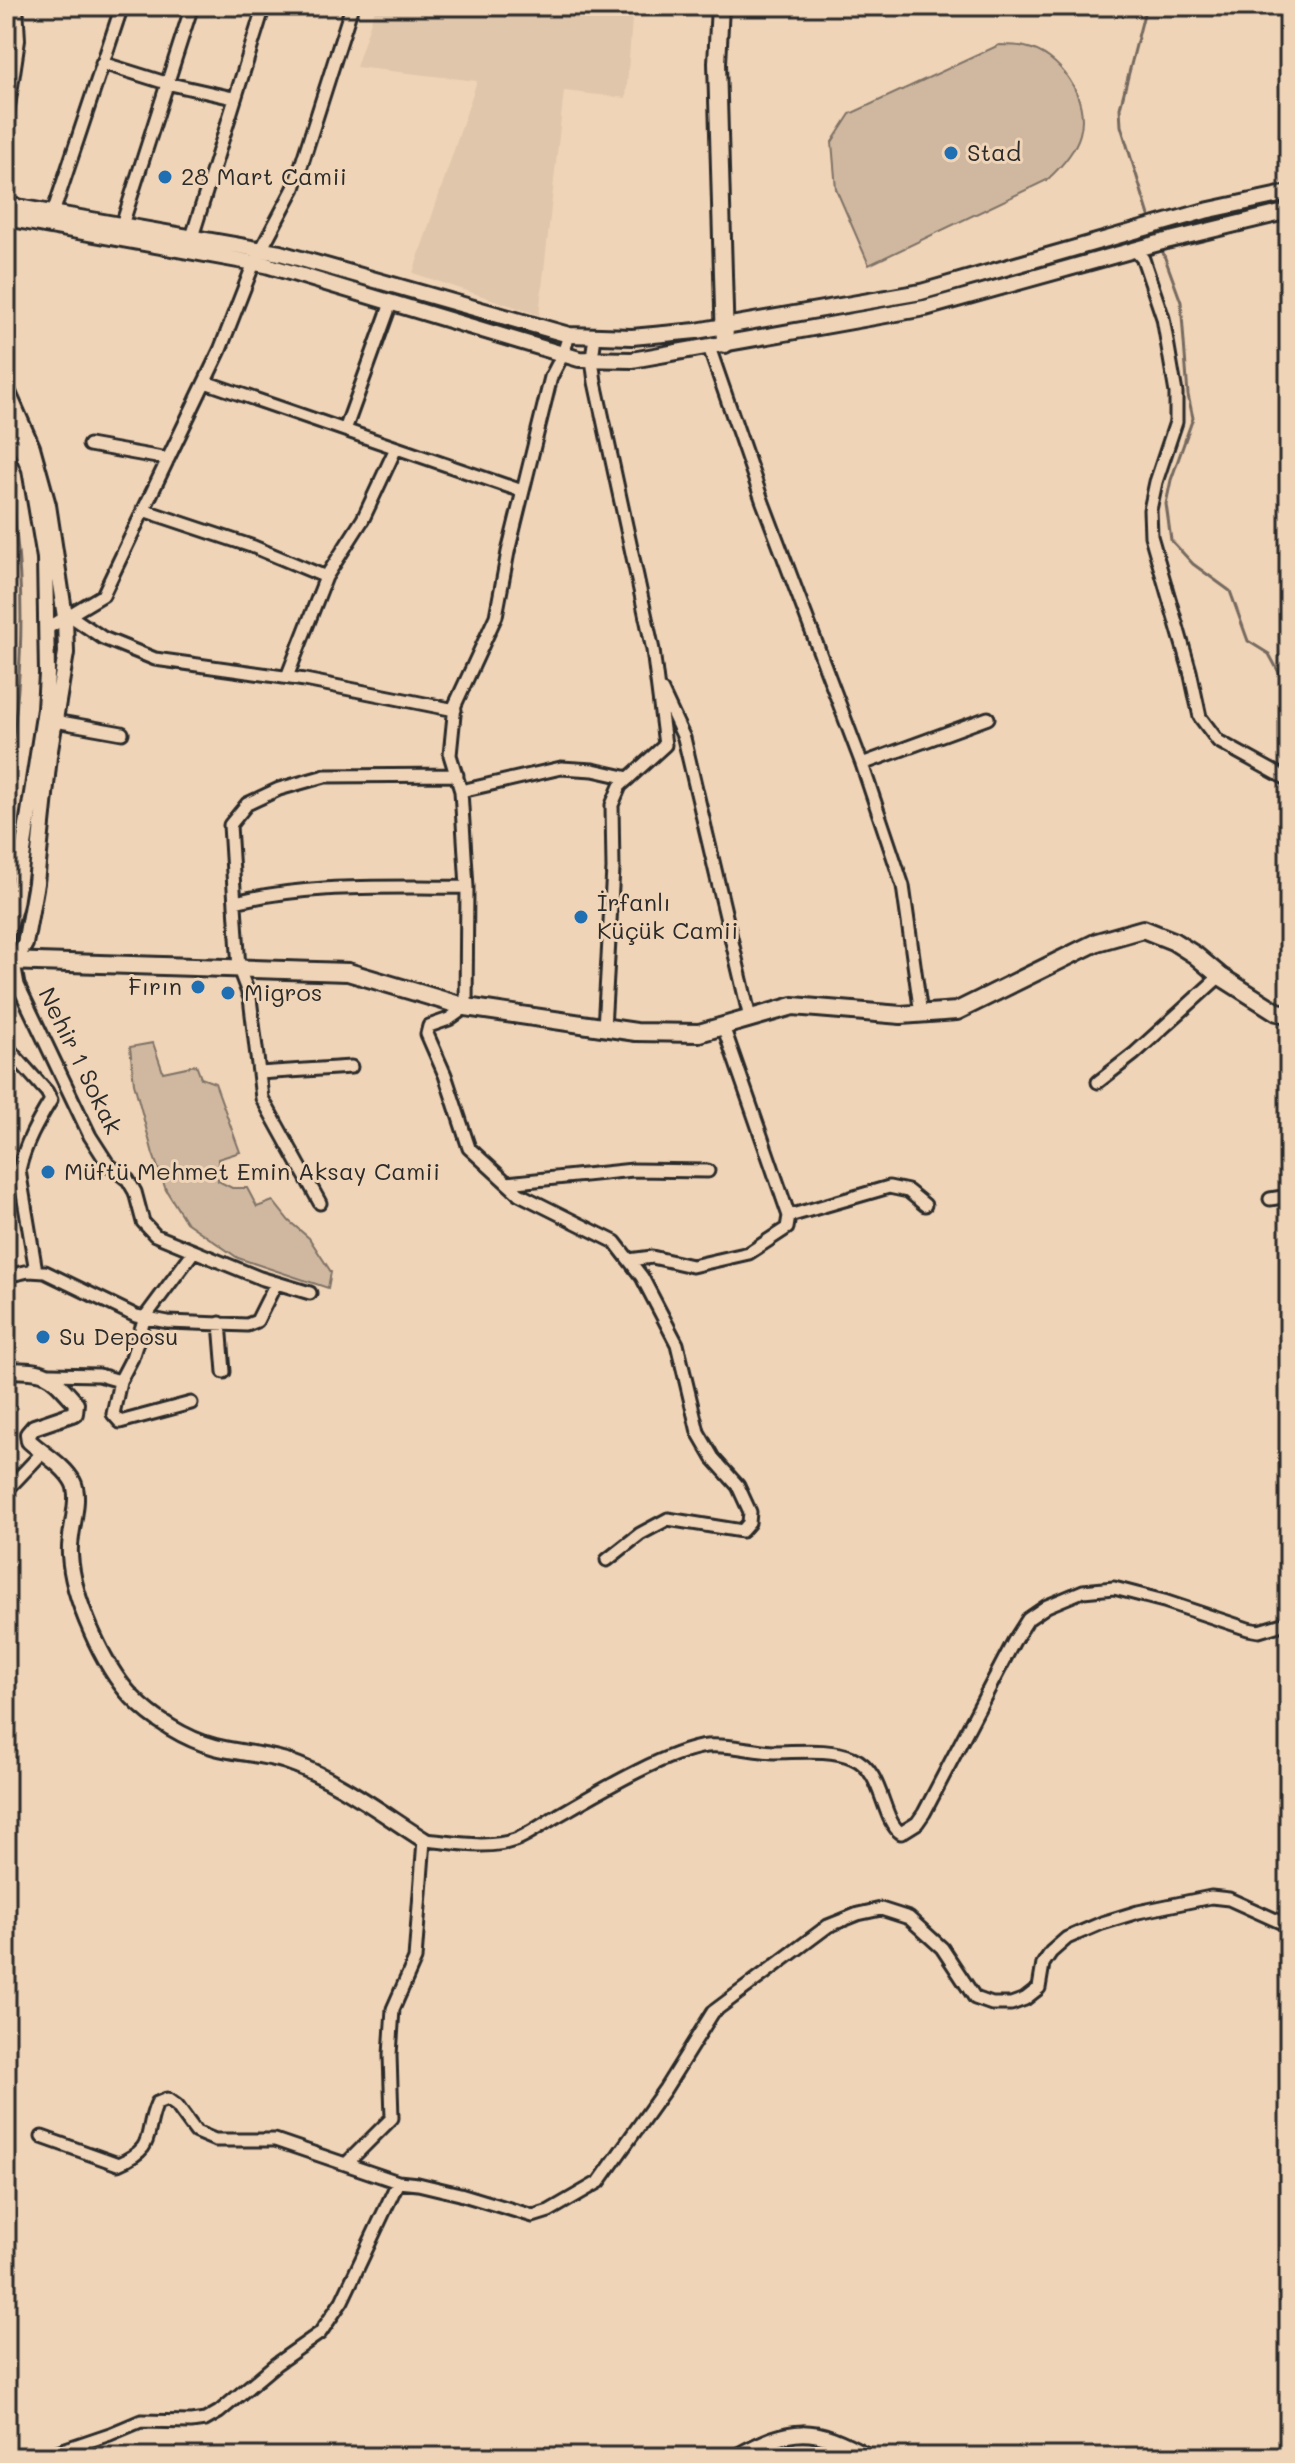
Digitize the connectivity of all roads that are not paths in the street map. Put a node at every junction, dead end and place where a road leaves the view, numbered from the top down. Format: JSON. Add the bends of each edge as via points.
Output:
{"nodes":[{"id":1,"x":15,"y":6,"type":"edge"},
{"id":2,"x":122,"y":6,"type":"edge"},
{"id":3,"x":192,"y":6,"type":"edge"},
{"id":4,"x":264,"y":6,"type":"edge"},
{"id":5,"x":352,"y":6,"type":"edge"},
{"id":6,"x":720,"y":6,"type":"edge"},
{"id":7,"x":102,"y":63,"type":"junction"},
{"id":8,"x":166,"y":83,"type":"junction"},
{"id":9,"x":233,"y":98,"type":"junction"},
{"id":10,"x":6,"y":113,"type":"edge"},
{"id":11,"x":1289,"y":193,"type":"edge"},
{"id":12,"x":6,"y":205,"type":"edge"},
{"id":13,"x":1289,"y":211,"type":"edge"},
{"id":14,"x":53,"y":213,"type":"junction"},
{"id":15,"x":6,"y":218,"type":"edge"},
{"id":16,"x":122,"y":225,"type":"junction"},
{"id":17,"x":192,"y":237,"type":"junction"},
{"id":18,"x":1142,"y":248,"type":"junction"},
{"id":19,"x":258,"y":256,"type":"junction"},
{"id":20,"x":391,"y":303,"type":"junction"},
{"id":21,"x":726,"y":326,"type":"junction"},
{"id":22,"x":569,"y":335,"type":"junction"},
{"id":23,"x":595,"y":336,"type":"junction"},
{"id":24,"x":717,"y":345,"type":"junction"},
{"id":25,"x":563,"y":354,"type":"junction"},
{"id":26,"x":592,"y":359,"type":"junction"},
{"id":27,"x":205,"y":382,"type":"junction"},
{"id":28,"x":6,"y":388,"type":"edge"},
{"id":29,"x":6,"y":414,"type":"edge"},
{"id":30,"x":345,"y":430,"type":"junction"},
{"id":31,"x":89,"y":445,"type":"dead end"},
{"id":32,"x":396,"y":448,"type":"junction"},
{"id":33,"x":168,"y":459,"type":"junction"},
{"id":34,"x":522,"y":491,"type":"junction"},
{"id":35,"x":143,"y":510,"type":"junction"},
{"id":36,"x":326,"y":577,"type":"junction"},
{"id":37,"x":67,"y":616,"type":"junction"},
{"id":38,"x":46,"y":629,"type":"junction"},
{"id":39,"x":287,"y":677,"type":"junction"},
{"id":40,"x":656,"y":680,"type":"junction"},
{"id":41,"x":455,"y":710,"type":"junction"},
{"id":42,"x":988,"y":718,"type":"dead end"},
{"id":43,"x":55,"y":721,"type":"junction"},
{"id":44,"x":122,"y":733,"type":"dead end"},
{"id":45,"x":862,"y":764,"type":"junction"},
{"id":46,"x":457,"y":775,"type":"junction"},
{"id":47,"x":629,"y":778,"type":"junction"},
{"id":48,"x":1289,"y":780,"type":"edge"},
{"id":49,"x":461,"y":791,"type":"junction"},
{"id":50,"x":467,"y":887,"type":"junction"},
{"id":51,"x":235,"y":902,"type":"junction"},
{"id":52,"x":6,"y":937,"type":"edge"},
{"id":53,"x":9,"y":966,"type":"edge"},
{"id":54,"x":239,"y":969,"type":"junction"},
{"id":55,"x":1220,"y":976,"type":"junction"},
{"id":56,"x":466,"y":1007,"type":"junction"},
{"id":57,"x":921,"y":1014,"type":"junction"},
{"id":58,"x":1289,"y":1014,"type":"edge"},
{"id":59,"x":750,"y":1018,"type":"junction"},
{"id":60,"x":723,"y":1026,"type":"junction"},
{"id":61,"x":604,"y":1028,"type":"junction"},
{"id":62,"x":6,"y":1046,"type":"edge"},
{"id":63,"x":351,"y":1067,"type":"dead end"},
{"id":64,"x":259,"y":1073,"type":"junction"},
{"id":65,"x":1098,"y":1082,"type":"dead end"},
{"id":66,"x":708,"y":1171,"type":"dead end"},
{"id":67,"x":507,"y":1183,"type":"junction"},
{"id":68,"x":1289,"y":1196,"type":"edge"},
{"id":69,"x":1270,"y":1199,"type":"dead end"},
{"id":70,"x":320,"y":1203,"type":"dead end"},
{"id":71,"x":925,"y":1205,"type":"dead end"},
{"id":72,"x":789,"y":1216,"type":"junction"},
{"id":73,"x":194,"y":1251,"type":"junction"},
{"id":74,"x":629,"y":1260,"type":"junction"},
{"id":75,"x":36,"y":1271,"type":"junction"},
{"id":76,"x":6,"y":1276,"type":"edge"},
{"id":77,"x":276,"y":1283,"type":"junction"},
{"id":78,"x":310,"y":1293,"type":"dead end"},
{"id":79,"x":145,"y":1317,"type":"junction"},
{"id":80,"x":220,"y":1323,"type":"junction"},
{"id":81,"x":6,"y":1370,"type":"edge"},
{"id":82,"x":224,"y":1372,"type":"dead end"},
{"id":83,"x":50,"y":1374,"type":"junction"},
{"id":84,"x":120,"y":1381,"type":"junction"},
{"id":85,"x":191,"y":1403,"type":"dead end"},
{"id":86,"x":42,"y":1453,"type":"junction"},
{"id":87,"x":6,"y":1491,"type":"edge"},
{"id":88,"x":607,"y":1560,"type":"dead end"},
{"id":89,"x":1289,"y":1622,"type":"edge"},
{"id":90,"x":424,"y":1840,"type":"junction"},
{"id":91,"x":1289,"y":1926,"type":"edge"},
{"id":92,"x":42,"y":2137,"type":"dead end"},
{"id":93,"x":347,"y":2163,"type":"junction"},
{"id":94,"x":398,"y":2182,"type":"junction"},
{"id":95,"x":42,"y":2457,"type":"edge"},
{"id":96,"x":736,"y":2457,"type":"edge"},
{"id":97,"x":869,"y":2457,"type":"edge"}],
"edges":[{"from":1,"to":10,"type":"street","via":[[17,40]]},
{"from":2,"to":7,"type":"street"},
{"from":3,"to":8,"type":"street"},
{"from":4,"to":9,"type":"street"},
{"from":5,"to":19,"type":"street","via":[[294,188]]},
{"from":6,"to":21,"type":"main road","via":[[717,63]]},
{"from":7,"to":8,"type":"street"},
{"from":7,"to":14,"type":"street"},
{"from":8,"to":9,"type":"street"},
{"from":8,"to":16,"type":"street"},
{"from":9,"to":17,"type":"street"},
{"from":11,"to":21,"type":"street","via":[[1205,211],[921,292]]},
{"from":12,"to":14,"type":"street"},
{"from":13,"to":18,"type":"street"},
{"from":14,"to":16,"type":"street"},
{"from":15,"to":19,"type":"street"},
{"from":16,"to":17,"type":"street"},
{"from":17,"to":19,"type":"street"},
{"from":18,"to":24,"type":"street","via":[[925,308]]},
{"from":18,"to":48,"type":"street","via":[[1163,318],[1176,393],[1176,422],[1150,510],[1151,536],[1200,717],[1218,741]]},
{"from":19,"to":20,"type":"street"},
{"from":19,"to":22,"type":"street"},
{"from":19,"to":27,"type":"street"},
{"from":20,"to":25,"type":"street"},
{"from":20,"to":30,"type":"street"},
{"from":21,"to":23,"type":"street"},
{"from":21,"to":24,"type":"main road"},
{"from":22,"to":23,"type":"street"},
{"from":22,"to":25,"type":"street"},
{"from":23,"to":26,"type":"street"},
{"from":24,"to":26,"type":"street","via":[[632,360]]},
{"from":24,"to":45,"type":"street","via":[[762,500]]},
{"from":25,"to":26,"type":"street"},
{"from":25,"to":34,"type":"street","via":[[551,377]]},
{"from":26,"to":40,"type":"street"},
{"from":27,"to":30,"type":"street"},
{"from":27,"to":33,"type":"street"},
{"from":28,"to":37,"type":"street","via":[[40,469]]},
{"from":29,"to":38,"type":"street","via":[[30,469],[45,558]]},
{"from":30,"to":32,"type":"street"},
{"from":31,"to":33,"type":"street"},
{"from":32,"to":34,"type":"street"},
{"from":32,"to":36,"type":"street","via":[[363,519]]},
{"from":33,"to":35,"type":"street"},
{"from":34,"to":41,"type":"street","via":[[496,616]]},
{"from":35,"to":36,"type":"street"},
{"from":35,"to":37,"type":"street","via":[[103,595]]},
{"from":36,"to":39,"type":"street"},
{"from":37,"to":38,"type":"street"},
{"from":37,"to":39,"type":"street","via":[[155,659]]},
{"from":37,"to":43,"type":"street"},
{"from":38,"to":52,"type":"street","via":[[45,709]]},
{"from":39,"to":41,"type":"street"},
{"from":40,"to":47,"type":"street","via":[[665,745]]},
{"from":40,"to":59,"type":"street","via":[[684,738]]},
{"from":41,"to":46,"type":"street","via":[[450,755]]},
{"from":42,"to":45,"type":"street"},
{"from":43,"to":44,"type":"street"},
{"from":43,"to":53,"type":"street","via":[[25,944]]},
{"from":45,"to":57,"type":"street","via":[[903,886]]},
{"from":46,"to":49,"type":"street"},
{"from":46,"to":51,"type":"street","via":[[325,776],[247,804],[230,825]]},
{"from":47,"to":49,"type":"street","via":[[561,768]]},
{"from":47,"to":61,"type":"street","via":[[612,805]]},
{"from":49,"to":50,"type":"street"},
{"from":50,"to":51,"type":"street","via":[[306,889]]},
{"from":50,"to":56,"type":"street"},
{"from":51,"to":54,"type":"street"},
{"from":53,"to":54,"type":"main road"},
{"from":53,"to":73,"type":"street","name":"Nehir 1 Sokak","via":[[90,1136],[108,1164],[128,1180],[143,1222],[155,1235]]},
{"from":54,"to":56,"type":"main road","via":[[348,972]]},
{"from":54,"to":64,"type":"street","via":[[250,998]]},
{"from":55,"to":57,"type":"main road","via":[[1173,941],[1143,929],[1097,942],[957,1011]]},
{"from":55,"to":58,"type":"main road","via":[[1277,1012]]},
{"from":55,"to":65,"type":"street"},
{"from":56,"to":61,"type":"main road"},
{"from":56,"to":67,"type":"street","via":[[429,1026],[427,1034],[469,1148]]},
{"from":57,"to":59,"type":"main road","via":[[793,1006]]},
{"from":59,"to":60,"type":"main road"},
{"from":60,"to":61,"type":"main road","via":[[699,1033]]},
{"from":60,"to":72,"type":"street"},
{"from":62,"to":75,"type":"street","via":[[51,1100],[35,1125],[19,1170]]},
{"from":63,"to":64,"type":"street"},
{"from":64,"to":70,"type":"street","via":[[262,1098]]},
{"from":66,"to":67,"type":"street","via":[[633,1170]]},
{"from":67,"to":74,"type":"street","via":[[615,1242]]},
{"from":68,"to":69,"type":"street"},
{"from":71,"to":72,"type":"street","via":[[908,1191],[889,1187]]},
{"from":72,"to":74,"type":"street","via":[[787,1228],[749,1253],[692,1266],[652,1257]]},
{"from":73,"to":77,"type":"street","name":"Nehir 1 Sokak"},
{"from":73,"to":79,"type":"street"},
{"from":74,"to":88,"type":"street","via":[[677,1344],[698,1432],[738,1486],[750,1512],[742,1531],[668,1519]]},
{"from":75,"to":76,"type":"street"},
{"from":75,"to":79,"type":"street"},
{"from":77,"to":78,"type":"street","name":"Nehir 1 Sokak"},
{"from":77,"to":80,"type":"street","via":[[257,1321]]},
{"from":79,"to":80,"type":"street"},
{"from":79,"to":84,"type":"street"},
{"from":80,"to":82,"type":"street"},
{"from":81,"to":83,"type":"street"},
{"from":83,"to":84,"type":"street"},
{"from":83,"to":86,"type":"street","via":[[77,1408],[28,1434]]},
{"from":84,"to":85,"type":"street","via":[[113,1414],[120,1422]]},
{"from":86,"to":87,"type":"street"},
{"from":86,"to":90,"type":"street","via":[[76,1485],[69,1555],[73,1574],[100,1652],[131,1696],[160,1721],[211,1746],[286,1761],[340,1786]]},
{"from":89,"to":90,"type":"street","via":[[1248,1629],[1114,1588],[1083,1591],[1047,1606],[1028,1619],[924,1813],[901,1833],[893,1828],[865,1764],[851,1757],[709,1746],[679,1753],[598,1792],[515,1840],[492,1845]]},
{"from":90,"to":93,"type":"street","via":[[415,1959],[393,2009],[392,2118]]},
{"from":91,"to":94,"type":"street","via":[[1229,1899],[1211,1897],[1138,1912],[1067,1938],[1043,1964],[1039,1988],[1011,2004],[992,2004],[975,1998],[942,1948],[909,1918],[881,1909],[858,1914],[828,1926],[713,2012],[599,2182],[533,2216]]},
{"from":92,"to":93,"type":"street","via":[[118,2164],[136,2156],[157,2103],[167,2099],[196,2132],[215,2140],[275,2140]]},
{"from":93,"to":94,"type":"street"},
{"from":94,"to":95,"type":"street","via":[[342,2301],[320,2333],[219,2412],[191,2422],[141,2421]]},
{"from":96,"to":97,"type":"street","via":[[794,2432],[840,2441]]}]}
